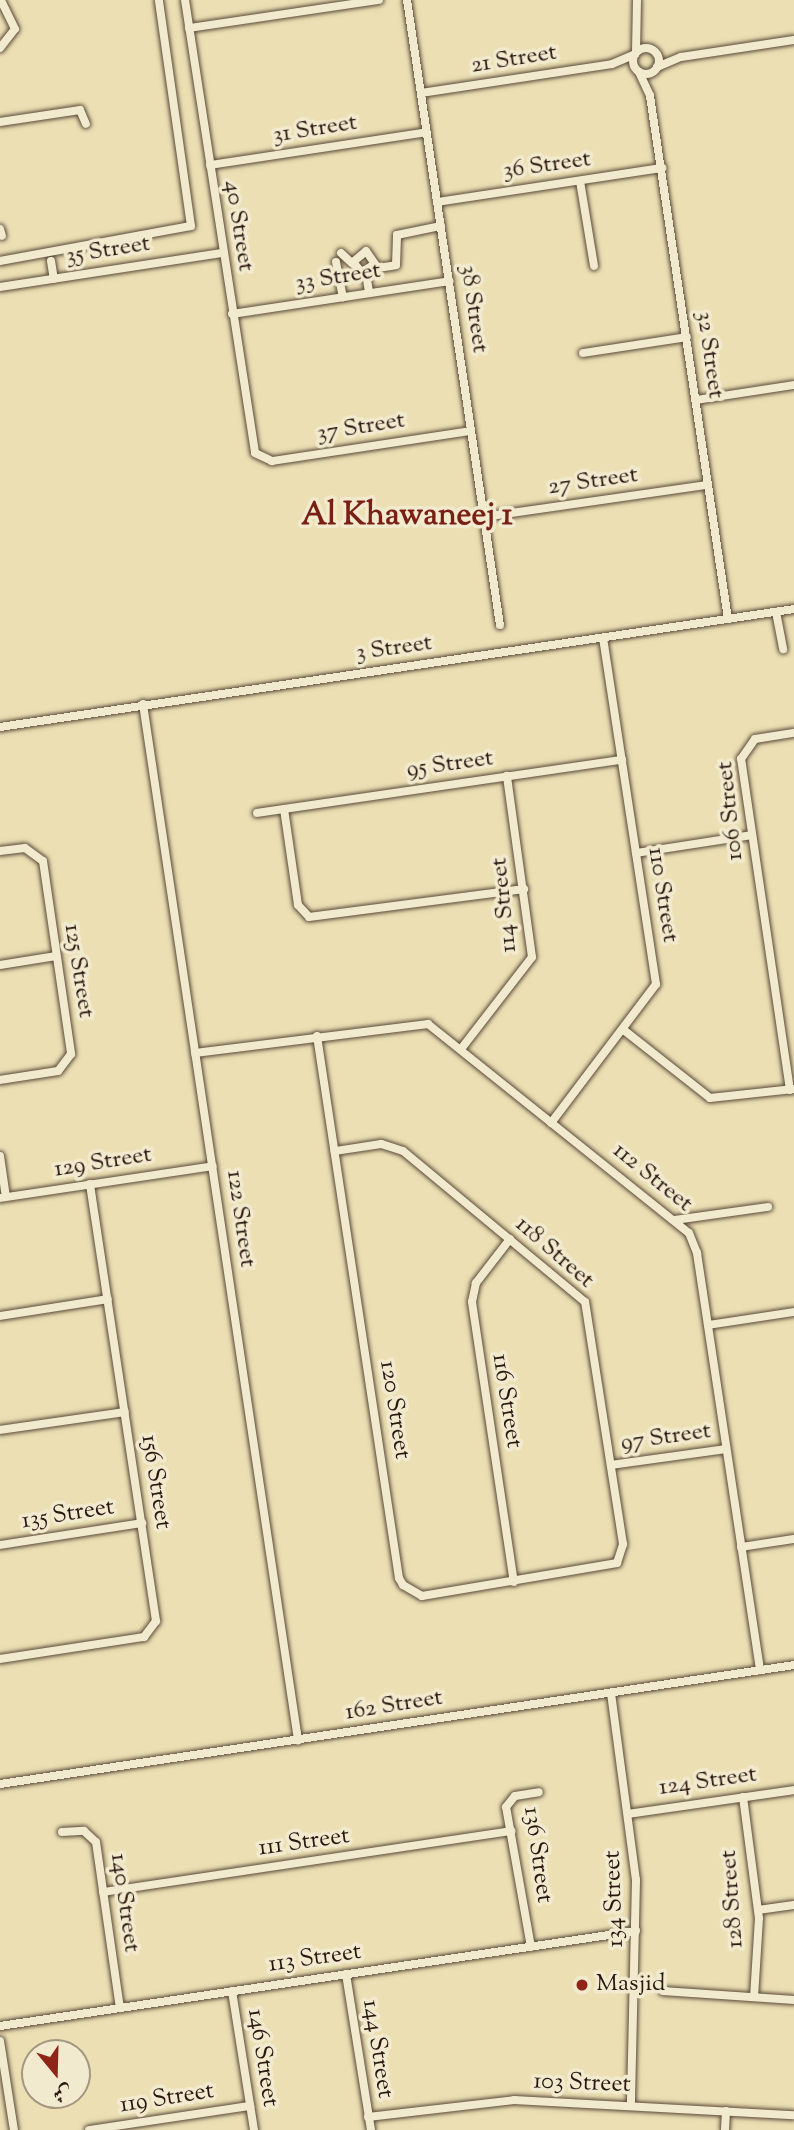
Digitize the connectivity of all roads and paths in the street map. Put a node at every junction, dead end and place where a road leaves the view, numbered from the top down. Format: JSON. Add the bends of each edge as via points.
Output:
{"nodes":[{"id":1,"x":1,"y":0,"type":"edge"},
{"id":2,"x":159,"y":0,"type":"edge"},
{"id":3,"x":185,"y":0,"type":"edge"},
{"id":4,"x":379,"y":0,"type":"edge"},
{"id":5,"x":407,"y":0,"type":"edge"},
{"id":6,"x":637,"y":0,"type":"edge"},
{"id":7,"x":640,"y":23,"type":"junction"},
{"id":8,"x":189,"y":29,"type":"junction"},
{"id":9,"x":794,"y":40,"type":"edge"},
{"id":10,"x":0,"y":48,"type":"edge"},
{"id":11,"x":654,"y":51,"type":"junction"},
{"id":12,"x":636,"y":53,"type":"junction"},
{"id":13,"x":681,"y":57,"type":"junction"},
{"id":14,"x":612,"y":64,"type":"junction"},
{"id":15,"x":656,"y":68,"type":"junction"},
{"id":16,"x":638,"y":71,"type":"junction"},
{"id":17,"x":421,"y":93,"type":"junction"},
{"id":18,"x":650,"y":96,"type":"junction"},
{"id":19,"x":0,"y":122,"type":"edge"},
{"id":20,"x":86,"y":124,"type":"dead end"},
{"id":21,"x":427,"y":132,"type":"junction"},
{"id":22,"x":210,"y":165,"type":"junction"},
{"id":23,"x":662,"y":169,"type":"junction"},
{"id":24,"x":580,"y":181,"type":"junction"},
{"id":25,"x":437,"y":202,"type":"junction"},
{"id":26,"x":441,"y":226,"type":"junction"},
{"id":27,"x":223,"y":253,"type":"junction"},
{"id":28,"x":341,"y":253,"type":"dead end"},
{"id":29,"x":50,"y":257,"type":"junction"},
{"id":30,"x":0,"y":261,"type":"edge"},
{"id":31,"x":336,"y":262,"type":"dead end"},
{"id":32,"x":353,"y":264,"type":"junction"},
{"id":33,"x":374,"y":264,"type":"junction"},
{"id":34,"x":594,"y":266,"type":"dead end"},
{"id":35,"x":366,"y":273,"type":"junction"},
{"id":36,"x":54,"y":279,"type":"junction"},
{"id":37,"x":450,"y":281,"type":"junction"},
{"id":38,"x":0,"y":287,"type":"edge"},
{"id":39,"x":369,"y":293,"type":"junction"},
{"id":40,"x":342,"y":297,"type":"junction"},
{"id":41,"x":232,"y":314,"type":"junction"},
{"id":42,"x":687,"y":337,"type":"junction"},
{"id":43,"x":583,"y":353,"type":"dead end"},
{"id":44,"x":794,"y":385,"type":"edge"},
{"id":45,"x":696,"y":400,"type":"junction"},
{"id":46,"x":471,"y":430,"type":"junction"},
{"id":47,"x":257,"y":456,"type":"joint"},
{"id":48,"x":708,"y":485,"type":"junction"},
{"id":49,"x":484,"y":517,"type":"junction"},
{"id":50,"x":794,"y":609,"type":"edge"},
{"id":51,"x":776,"y":612,"type":"junction"},
{"id":52,"x":728,"y":619,"type":"junction"},
{"id":53,"x":500,"y":625,"type":"dead end"},
{"id":54,"x":603,"y":638,"type":"junction"},
{"id":55,"x":783,"y":649,"type":"dead end"},
{"id":56,"x":143,"y":704,"type":"junction"},
{"id":57,"x":0,"y":727,"type":"edge"},
{"id":58,"x":794,"y":733,"type":"edge"},
{"id":59,"x":622,"y":760,"type":"junction"},
{"id":60,"x":507,"y":776,"type":"junction"},
{"id":61,"x":284,"y":809,"type":"junction"},
{"id":62,"x":257,"y":813,"type":"dead end"},
{"id":63,"x":752,"y":835,"type":"junction"},
{"id":64,"x":0,"y":851,"type":"edge"},
{"id":65,"x":636,"y":853,"type":"junction"},
{"id":66,"x":524,"y":889,"type":"junction"},
{"id":67,"x":56,"y":956,"type":"junction"},
{"id":68,"x":0,"y":965,"type":"edge"},
{"id":69,"x":625,"y":1031,"type":"junction"},
{"id":70,"x":317,"y":1036,"type":"junction"},
{"id":71,"x":461,"y":1049,"type":"junction"},
{"id":72,"x":195,"y":1053,"type":"junction"},
{"id":73,"x":0,"y":1080,"type":"edge"},
{"id":74,"x":792,"y":1089,"type":"edge"},
{"id":75,"x":551,"y":1123,"type":"junction"},
{"id":76,"x":335,"y":1150,"type":"junction"},
{"id":77,"x":0,"y":1156,"type":"edge"},
{"id":78,"x":213,"y":1166,"type":"junction"},
{"id":79,"x":90,"y":1184,"type":"junction"},
{"id":80,"x":3,"y":1197,"type":"edge"},
{"id":81,"x":768,"y":1207,"type":"dead end"},
{"id":82,"x":674,"y":1219,"type":"junction"},
{"id":83,"x":703,"y":1220,"type":"junction"},
{"id":84,"x":510,"y":1238,"type":"junction"},
{"id":85,"x":694,"y":1242,"type":"junction"},
{"id":86,"x":108,"y":1299,"type":"junction"},
{"id":87,"x":794,"y":1312,"type":"edge"},
{"id":88,"x":0,"y":1316,"type":"edge"},
{"id":89,"x":708,"y":1325,"type":"junction"},
{"id":90,"x":125,"y":1412,"type":"junction"},
{"id":91,"x":0,"y":1430,"type":"edge"},
{"id":92,"x":726,"y":1449,"type":"junction"},
{"id":93,"x":611,"y":1465,"type":"junction"},
{"id":94,"x":142,"y":1523,"type":"junction"},
{"id":95,"x":794,"y":1539,"type":"edge"},
{"id":96,"x":0,"y":1545,"type":"edge"},
{"id":97,"x":741,"y":1547,"type":"junction"},
{"id":98,"x":604,"y":1568,"type":"joint"},
{"id":99,"x":514,"y":1582,"type":"junction"},
{"id":100,"x":0,"y":1659,"type":"edge"},
{"id":101,"x":794,"y":1665,"type":"edge"},
{"id":102,"x":760,"y":1670,"type":"junction"},
{"id":103,"x":611,"y":1693,"type":"junction"},
{"id":104,"x":298,"y":1740,"type":"junction"},
{"id":105,"x":0,"y":1784,"type":"edge"},
{"id":106,"x":794,"y":1790,"type":"edge"},
{"id":107,"x":539,"y":1792,"type":"dead end"},
{"id":108,"x":743,"y":1797,"type":"junction"},
{"id":109,"x":628,"y":1814,"type":"junction"},
{"id":110,"x":510,"y":1831,"type":"junction"},
{"id":111,"x":62,"y":1832,"type":"dead end"},
{"id":112,"x":103,"y":1892,"type":"junction"},
{"id":113,"x":794,"y":1905,"type":"edge"},
{"id":114,"x":758,"y":1910,"type":"junction"},
{"id":115,"x":636,"y":1931,"type":"junction"},
{"id":116,"x":531,"y":1947,"type":"junction"},
{"id":117,"x":346,"y":1974,"type":"junction"},
{"id":118,"x":232,"y":1991,"type":"junction"},
{"id":119,"x":663,"y":1991,"type":"dead end"},
{"id":120,"x":754,"y":1997,"type":"junction"},
{"id":121,"x":794,"y":2000,"type":"edge"},
{"id":122,"x":120,"y":2008,"type":"junction"},
{"id":123,"x":0,"y":2025,"type":"edge"},
{"id":124,"x":0,"y":2041,"type":"edge"},
{"id":125,"x":4,"y":2095,"type":"edge"},
{"id":126,"x":631,"y":2105,"type":"junction"},
{"id":127,"x":250,"y":2106,"type":"junction"},
{"id":128,"x":726,"y":2111,"type":"junction"},
{"id":129,"x":794,"y":2115,"type":"edge"},
{"id":130,"x":368,"y":2117,"type":"junction"},
{"id":131,"x":138,"y":2126,"type":"edge"},
{"id":132,"x":14,"y":2130,"type":"edge"},
{"id":133,"x":89,"y":2130,"type":"edge"},
{"id":134,"x":254,"y":2130,"type":"edge"},
{"id":135,"x":371,"y":2130,"type":"edge"},
{"id":136,"x":725,"y":2130,"type":"edge"}],
"edges":[{"from":1,"to":10,"type":"street","via":[[15,29]]},
{"from":2,"to":29,"type":"street","via":[[191,226]]},
{"from":3,"to":8,"type":"street","name":"40 Street"},
{"from":4,"to":8,"type":"street"},
{"from":5,"to":17,"type":"street","name":"38 Street"},
{"from":6,"to":7,"type":"street"},
{"from":7,"to":11,"type":"street"},
{"from":7,"to":12,"type":"street"},
{"from":8,"to":22,"type":"street","name":"40 Street"},
{"from":9,"to":13,"type":"street"},
{"from":11,"to":12,"type":"street","name":"21 Street"},
{"from":11,"to":13,"type":"street"},
{"from":11,"to":15,"type":"street","name":"32 Street"},
{"from":12,"to":14,"type":"street","name":"21 Street"},
{"from":12,"to":16,"type":"street","name":"32 Street"},
{"from":13,"to":15,"type":"street"},
{"from":14,"to":16,"type":"street","name":"21 Street"},
{"from":14,"to":17,"type":"street","name":"21 Street"},
{"from":15,"to":16,"type":"street"},
{"from":15,"to":18,"type":"street","name":"32 Street"},
{"from":16,"to":18,"type":"street","name":"32 Street"},
{"from":17,"to":21,"type":"street","name":"38 Street"},
{"from":18,"to":23,"type":"street","name":"32 Street"},
{"from":19,"to":20,"type":"street","via":[[80,110]]},
{"from":21,"to":22,"type":"street","name":"31 Street"},
{"from":21,"to":25,"type":"street","name":"38 Street"},
{"from":22,"to":27,"type":"street","name":"40 Street"},
{"from":23,"to":24,"type":"street","name":"36 Street"},
{"from":23,"to":42,"type":"street","name":"32 Street"},
{"from":24,"to":25,"type":"street","name":"36 Street"},
{"from":24,"to":34,"type":"street"},
{"from":25,"to":26,"type":"street","name":"38 Street"},
{"from":26,"to":33,"type":"street","via":[[400,233],[398,263]]},
{"from":26,"to":37,"type":"street","name":"38 Street"},
{"from":27,"to":36,"type":"street","name":"35 Street"},
{"from":27,"to":41,"type":"street","name":"40 Street"},
{"from":28,"to":32,"type":"street"},
{"from":29,"to":30,"type":"street"},
{"from":29,"to":36,"type":"street"},
{"from":31,"to":40,"type":"street"},
{"from":32,"to":33,"type":"street","via":[[366,251]]},
{"from":32,"to":35,"type":"street"},
{"from":33,"to":35,"type":"street"},
{"from":35,"to":39,"type":"street"},
{"from":36,"to":38,"type":"street","name":"35 Street"},
{"from":37,"to":39,"type":"street","name":"33 Street"},
{"from":37,"to":46,"type":"street","name":"38 Street"},
{"from":39,"to":40,"type":"street","name":"33 Street"},
{"from":40,"to":41,"type":"street","name":"33 Street"},
{"from":41,"to":47,"type":"street","name":"40 Street"},
{"from":42,"to":43,"type":"street"},
{"from":42,"to":45,"type":"street","name":"32 Street"},
{"from":44,"to":45,"type":"street"},
{"from":45,"to":48,"type":"street","name":"32 Street"},
{"from":46,"to":47,"type":"street","name":"37 Street","via":[[272,461]]},
{"from":46,"to":49,"type":"street","name":"38 Street"},
{"from":48,"to":49,"type":"street","name":"27 Street"},
{"from":48,"to":52,"type":"street","name":"32 Street"},
{"from":49,"to":53,"type":"street","name":"38 Street"},
{"from":50,"to":51,"type":"street","name":"3 Street"},
{"from":51,"to":52,"type":"street","name":"3 Street"},
{"from":51,"to":55,"type":"street"},
{"from":52,"to":54,"type":"street","name":"3 Street"},
{"from":54,"to":56,"type":"street","name":"3 Street"},
{"from":54,"to":59,"type":"street","name":"110 Street"},
{"from":56,"to":57,"type":"street","name":"3 Street"},
{"from":56,"to":72,"type":"street","name":"122 Street"},
{"from":58,"to":63,"type":"street","name":"106 Street","via":[[755,739],[741,753]]},
{"from":59,"to":60,"type":"street","name":"95 Street"},
{"from":59,"to":65,"type":"street","name":"110 Street"},
{"from":60,"to":61,"type":"street","name":"95 Street"},
{"from":60,"to":66,"type":"street","name":"114 Street"},
{"from":61,"to":62,"type":"street","name":"95 Street"},
{"from":61,"to":66,"type":"street","via":[[298,905],[309,917]]},
{"from":63,"to":65,"type":"street"},
{"from":63,"to":74,"type":"street","name":"106 Street"},
{"from":64,"to":67,"type":"street","name":"125 Street","via":[[25,848],[43,861]]},
{"from":65,"to":69,"type":"street","name":"110 Street","via":[[656,984]]},
{"from":66,"to":71,"type":"street","name":"114 Street","via":[[532,957]]},
{"from":67,"to":68,"type":"street"},
{"from":67,"to":73,"type":"street","name":"125 Street","via":[[69,1061],[58,1071]]},
{"from":69,"to":74,"type":"street","via":[[710,1098]]},
{"from":69,"to":75,"type":"street","name":"110 Street"},
{"from":70,"to":71,"type":"street","name":"112 Street","via":[[421,1022]]},
{"from":70,"to":72,"type":"street","name":"112 Street"},
{"from":70,"to":76,"type":"street","name":"120 Street"},
{"from":71,"to":75,"type":"street","name":"112 Street"},
{"from":72,"to":78,"type":"street","name":"122 Street"},
{"from":75,"to":82,"type":"street","name":"112 Street"},
{"from":76,"to":84,"type":"street","name":"118 Street","via":[[396,1148]]},
{"from":76,"to":99,"type":"street","name":"120 Street","via":[[399,1578],[422,1596]]},
{"from":77,"to":80,"type":"street"},
{"from":78,"to":79,"type":"street","name":"129 Street"},
{"from":78,"to":104,"type":"street","name":"122 Street"},
{"from":79,"to":80,"type":"street","name":"129 Street"},
{"from":79,"to":86,"type":"street","name":"156 Street"},
{"from":81,"to":83,"type":"street"},
{"from":82,"to":83,"type":"street"},
{"from":82,"to":85,"type":"street","name":"112 Street"},
{"from":83,"to":85,"type":"street"},
{"from":84,"to":93,"type":"street","name":"118 Street","via":[[585,1302]]},
{"from":84,"to":99,"type":"street","name":"116 Street","via":[[476,1283],[472,1302]]},
{"from":85,"to":89,"type":"street","name":"112 Street"},
{"from":86,"to":88,"type":"street"},
{"from":86,"to":90,"type":"street","name":"156 Street"},
{"from":87,"to":89,"type":"street"},
{"from":89,"to":92,"type":"street","name":"112 Street"},
{"from":90,"to":91,"type":"street"},
{"from":90,"to":94,"type":"street","name":"156 Street"},
{"from":92,"to":93,"type":"street","name":"97 Street"},
{"from":92,"to":97,"type":"street","name":"112 Street"},
{"from":93,"to":98,"type":"street","name":"118 Street","via":[[623,1551],[617,1563]]},
{"from":94,"to":96,"type":"street","name":"135 Street"},
{"from":94,"to":100,"type":"street","name":"156 Street","via":[[156,1621],[150,1633]]},
{"from":95,"to":97,"type":"street"},
{"from":97,"to":102,"type":"street","name":"112 Street"},
{"from":98,"to":99,"type":"street","name":"120 Street"},
{"from":101,"to":102,"type":"street","name":"162 Street"},
{"from":102,"to":103,"type":"street","name":"162 Street"},
{"from":103,"to":104,"type":"street","name":"162 Street"},
{"from":103,"to":109,"type":"street","name":"134 Street"},
{"from":104,"to":105,"type":"street","name":"162 Street"},
{"from":106,"to":108,"type":"street","name":"124 Street"},
{"from":107,"to":110,"type":"street","name":"136 Street","via":[[508,1802]]},
{"from":108,"to":109,"type":"street","name":"124 Street"},
{"from":108,"to":114,"type":"street","name":"128 Street"},
{"from":109,"to":115,"type":"street","name":"134 Street"},
{"from":110,"to":112,"type":"street","name":"111 Street"},
{"from":110,"to":116,"type":"street","name":"136 Street"},
{"from":111,"to":112,"type":"street","name":"140 Street","via":[[93,1837]]},
{"from":112,"to":122,"type":"street","name":"140 Street"},
{"from":113,"to":114,"type":"street"},
{"from":114,"to":120,"type":"street","name":"128 Street"},
{"from":115,"to":116,"type":"street","name":"113 Street"},
{"from":115,"to":126,"type":"street","name":"134 Street"},
{"from":116,"to":117,"type":"street","name":"113 Street"},
{"from":117,"to":118,"type":"street","name":"113 Street"},
{"from":117,"to":130,"type":"street","name":"144 Street"},
{"from":118,"to":122,"type":"street","name":"113 Street"},
{"from":118,"to":127,"type":"street","name":"146 Street"},
{"from":119,"to":120,"type":"street"},
{"from":120,"to":121,"type":"street"},
{"from":122,"to":123,"type":"street","name":"113 Street"},
{"from":124,"to":125,"type":"street"},
{"from":125,"to":132,"type":"street"},
{"from":126,"to":128,"type":"street","name":"103 Street"},
{"from":126,"to":130,"type":"street","name":"103 Street","via":[[500,2101]]},
{"from":127,"to":131,"type":"street","name":"119 Street"},
{"from":127,"to":134,"type":"street","name":"146 Street"},
{"from":128,"to":129,"type":"street","name":"103 Street"},
{"from":128,"to":136,"type":"street"},
{"from":130,"to":135,"type":"street","name":"144 Street"},
{"from":131,"to":133,"type":"street","name":"119 Street"}]}
